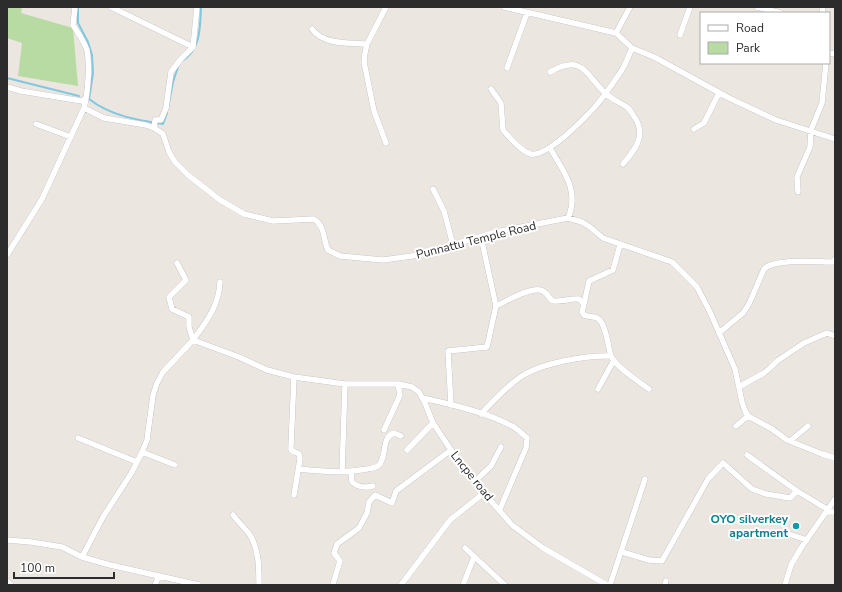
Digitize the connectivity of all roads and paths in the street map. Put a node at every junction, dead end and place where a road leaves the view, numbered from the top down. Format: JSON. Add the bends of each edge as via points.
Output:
{"nodes":[{"id":1,"x":76,"y":7,"type":"edge"},
{"id":2,"x":111,"y":7,"type":"edge"},
{"id":3,"x":196,"y":7,"type":"edge"},
{"id":4,"x":386,"y":7,"type":"edge"},
{"id":5,"x":504,"y":7,"type":"edge"},
{"id":6,"x":630,"y":7,"type":"edge"},
{"id":7,"x":690,"y":7,"type":"edge"},
{"id":8,"x":757,"y":7,"type":"edge"},
{"id":9,"x":521,"y":9,"type":"edge"},
{"id":10,"x":777,"y":12,"type":"edge"},
{"id":11,"x":527,"y":13,"type":"junction"},
{"id":12,"x":312,"y":29,"type":"dead end"},
{"id":13,"x":616,"y":33,"type":"junction"},
{"id":14,"x":680,"y":34,"type":"dead end"},
{"id":15,"x":367,"y":44,"type":"junction"},
{"id":16,"x":193,"y":47,"type":"junction"},
{"id":17,"x":632,"y":48,"type":"junction"},
{"id":18,"x":826,"y":64,"type":"edge"},
{"id":19,"x":507,"y":68,"type":"dead end"},
{"id":20,"x":550,"y":72,"type":"dead end"},
{"id":21,"x":7,"y":87,"type":"edge"},
{"id":22,"x":491,"y":89,"type":"dead end"},
{"id":23,"x":606,"y":93,"type":"junction"},
{"id":24,"x":719,"y":93,"type":"junction"},
{"id":25,"x":86,"y":98,"type":"junction"},
{"id":26,"x":84,"y":108,"type":"junction"},
{"id":27,"x":36,"y":124,"type":"dead end"},
{"id":28,"x":154,"y":128,"type":"junction"},
{"id":29,"x":694,"y":130,"type":"dead end"},
{"id":30,"x":811,"y":130,"type":"junction"},
{"id":31,"x":71,"y":137,"type":"junction"},
{"id":32,"x":835,"y":139,"type":"edge"},
{"id":33,"x":386,"y":143,"type":"dead end"},
{"id":34,"x":550,"y":148,"type":"junction"},
{"id":35,"x":623,"y":164,"type":"dead end"},
{"id":36,"x":432,"y":189,"type":"dead end"},
{"id":37,"x":798,"y":192,"type":"dead end"},
{"id":38,"x":568,"y":218,"type":"junction"},
{"id":39,"x":481,"y":237,"type":"junction"},
{"id":40,"x":453,"y":245,"type":"junction"},
{"id":41,"x":620,"y":245,"type":"junction"},
{"id":42,"x":7,"y":255,"type":"edge"},
{"id":43,"x":835,"y":259,"type":"edge"},
{"id":44,"x":177,"y":263,"type":"dead end"},
{"id":45,"x":220,"y":282,"type":"dead end"},
{"id":46,"x":584,"y":304,"type":"junction"},
{"id":47,"x":496,"y":306,"type":"junction"},
{"id":48,"x":719,"y":333,"type":"junction"},
{"id":49,"x":835,"y":336,"type":"edge"},
{"id":50,"x":193,"y":340,"type":"junction"},
{"id":51,"x":613,"y":358,"type":"junction"},
{"id":52,"x":294,"y":376,"type":"junction"},
{"id":53,"x":345,"y":384,"type":"junction"},
{"id":54,"x":398,"y":384,"type":"junction"},
{"id":55,"x":739,"y":387,"type":"junction"},
{"id":56,"x":598,"y":389,"type":"dead end"},
{"id":57,"x":649,"y":389,"type":"dead end"},
{"id":58,"x":422,"y":398,"type":"junction"},
{"id":59,"x":451,"y":405,"type":"junction"},
{"id":60,"x":480,"y":414,"type":"junction"},
{"id":61,"x":748,"y":416,"type":"junction"},
{"id":62,"x":433,"y":423,"type":"junction"},
{"id":63,"x":736,"y":426,"type":"dead end"},
{"id":64,"x":808,"y":426,"type":"dead end"},
{"id":65,"x":384,"y":430,"type":"dead end"},
{"id":66,"x":401,"y":436,"type":"dead end"},
{"id":67,"x":78,"y":438,"type":"dead end"},
{"id":68,"x":790,"y":441,"type":"junction"},
{"id":69,"x":501,"y":447,"type":"dead end"},
{"id":70,"x":407,"y":450,"type":"dead end"},
{"id":71,"x":451,"y":450,"type":"junction"},
{"id":72,"x":142,"y":452,"type":"junction"},
{"id":73,"x":747,"y":455,"type":"dead end"},
{"id":74,"x":835,"y":458,"type":"edge"},
{"id":75,"x":137,"y":462,"type":"junction"},
{"id":76,"x":176,"y":465,"type":"dead end"},
{"id":77,"x":298,"y":469,"type":"junction"},
{"id":78,"x":342,"y":472,"type":"junction"},
{"id":79,"x":351,"y":472,"type":"junction"},
{"id":80,"x":645,"y":479,"type":"dead end"},
{"id":81,"x":475,"y":481,"type":"junction"},
{"id":82,"x":373,"y":486,"type":"dead end"},
{"id":83,"x":797,"y":491,"type":"junction"},
{"id":84,"x":484,"y":493,"type":"junction"},
{"id":85,"x":294,"y":495,"type":"dead end"},
{"id":86,"x":835,"y":499,"type":"edge"},
{"id":87,"x":500,"y":509,"type":"junction"},
{"id":88,"x":827,"y":510,"type":"junction"},
{"id":89,"x":835,"y":512,"type":"edge"},
{"id":90,"x":233,"y":515,"type":"dead end"},
{"id":91,"x":786,"y":533,"type":"dead end"},
{"id":92,"x":7,"y":540,"type":"edge"},
{"id":93,"x":807,"y":540,"type":"junction"},
{"id":94,"x":465,"y":548,"type":"dead end"},
{"id":95,"x":622,"y":552,"type":"junction"},
{"id":96,"x":474,"y":556,"type":"junction"},
{"id":97,"x":82,"y":557,"type":"junction"},
{"id":98,"x":159,"y":576,"type":"junction"},
{"id":99,"x":7,"y":581,"type":"edge"},
{"id":100,"x":11,"y":585,"type":"edge"},
{"id":101,"x":155,"y":585,"type":"edge"},
{"id":102,"x":198,"y":585,"type":"edge"},
{"id":103,"x":259,"y":585,"type":"edge"},
{"id":104,"x":334,"y":585,"type":"edge"},
{"id":105,"x":401,"y":585,"type":"edge"},
{"id":106,"x":463,"y":585,"type":"edge"},
{"id":107,"x":505,"y":585,"type":"edge"},
{"id":108,"x":607,"y":585,"type":"edge"},
{"id":109,"x":610,"y":585,"type":"edge"},
{"id":110,"x":785,"y":585,"type":"edge"}],
"edges":[{"from":1,"to":25,"type":"street","via":[[73,26],[87,50]]},
{"from":2,"to":16,"type":"street"},
{"from":3,"to":16,"type":"street"},
{"from":4,"to":15,"type":"street"},
{"from":5,"to":9,"type":"street"},
{"from":6,"to":13,"type":"street"},
{"from":7,"to":14,"type":"street"},
{"from":8,"to":10,"type":"street"},
{"from":9,"to":11,"type":"street"},
{"from":11,"to":13,"type":"street"},
{"from":11,"to":19,"type":"street"},
{"from":12,"to":15,"type":"street","via":[[316,34],[329,40]]},
{"from":13,"to":17,"type":"street"},
{"from":15,"to":33,"type":"street","via":[[364,62],[374,111]]},
{"from":16,"to":28,"type":"street","via":[[171,72],[166,108],[161,120],[155,120]]},
{"from":17,"to":23,"type":"street","via":[[623,68]]},
{"from":17,"to":24,"type":"street","via":[[654,57]]},
{"from":18,"to":30,"type":"street","via":[[822,104]]},
{"from":20,"to":23,"type":"street","via":[[561,66],[577,66],[589,73]]},
{"from":21,"to":25,"type":"street","via":[[82,101]]},
{"from":22,"to":34,"type":"street","via":[[501,103],[503,130],[531,154]]},
{"from":23,"to":34,"type":"street","via":[[595,108]]},
{"from":23,"to":35,"type":"street","via":[[630,110],[638,121],[639,142]]},
{"from":24,"to":29,"type":"street","via":[[704,123]]},
{"from":24,"to":30,"type":"street","via":[[776,120]]},
{"from":25,"to":26,"type":"street"},
{"from":26,"to":28,"type":"street","via":[[104,118]]},
{"from":26,"to":31,"type":"street"},
{"from":27,"to":31,"type":"street"},
{"from":28,"to":40,"type":"street","name":"Punnattu Temple Road","via":[[162,134],[175,162],[220,200],[244,214],[273,221],[314,219],[323,229],[328,250],[340,256],[383,260],[418,255]]},
{"from":30,"to":32,"type":"street"},
{"from":30,"to":37,"type":"street","via":[[810,147],[797,177]]},
{"from":31,"to":42,"type":"street","via":[[42,199]]},
{"from":34,"to":38,"type":"street","via":[[571,187],[572,209]]},
{"from":36,"to":40,"type":"street","via":[[444,211]]},
{"from":38,"to":39,"type":"street","name":"Punnattu Temple Road"},
{"from":38,"to":41,"type":"street","via":[[590,227],[603,238]]},
{"from":39,"to":40,"type":"street","name":"Punnattu Temple Road"},
{"from":39,"to":47,"type":"street"},
{"from":41,"to":46,"type":"street","via":[[613,270],[589,281]]},
{"from":41,"to":48,"type":"street","via":[[672,262],[697,287]]},
{"from":43,"to":48,"type":"street","via":[[834,262],[791,262],[767,266],[749,304]]},
{"from":44,"to":50,"type":"street","via":[[186,280],[169,297],[172,308],[189,317]]},
{"from":45,"to":50,"type":"street","via":[[220,293],[212,312]]},
{"from":46,"to":47,"type":"street","via":[[574,298],[555,301],[546,292],[539,290]]},
{"from":46,"to":51,"type":"street","via":[[584,315],[600,321]]},
{"from":47,"to":59,"type":"street","via":[[488,348],[448,350]]},
{"from":48,"to":55,"type":"street","via":[[735,369]]},
{"from":49,"to":55,"type":"street","via":[[827,333],[804,343],[776,361],[764,373]]},
{"from":50,"to":52,"type":"street","name":"Lncpe road","via":[[267,370]]},
{"from":50,"to":72,"type":"street","via":[[163,372],[157,383],[153,394],[147,440]]},
{"from":51,"to":56,"type":"street"},
{"from":51,"to":57,"type":"street"},
{"from":51,"to":60,"type":"street","via":[[598,355],[545,366],[520,378]]},
{"from":52,"to":53,"type":"street","name":"Lncpe road"},
{"from":52,"to":77,"type":"street","via":[[291,450],[300,455]]},
{"from":53,"to":54,"type":"street","name":"Lncpe road"},
{"from":53,"to":78,"type":"street"},
{"from":54,"to":58,"type":"street","name":"Lncpe road","via":[[412,387]]},
{"from":54,"to":65,"type":"street","via":[[400,395]]},
{"from":55,"to":61,"type":"street"},
{"from":58,"to":59,"type":"street"},
{"from":58,"to":62,"type":"street","name":"Lncpe road"},
{"from":59,"to":60,"type":"street"},
{"from":60,"to":87,"type":"street","via":[[514,426],[527,438],[526,448]]},
{"from":61,"to":63,"type":"street"},
{"from":61,"to":68,"type":"street"},
{"from":62,"to":70,"type":"street"},
{"from":62,"to":71,"type":"street","name":"Lncpe road"},
{"from":64,"to":68,"type":"street"},
{"from":66,"to":79,"type":"street","via":[[394,432],[388,437],[379,465]]},
{"from":67,"to":75,"type":"street"},
{"from":68,"to":74,"type":"street"},
{"from":69,"to":81,"type":"street","via":[[491,466]]},
{"from":71,"to":81,"type":"street","name":"Lncpe road"},
{"from":71,"to":104,"type":"street","via":[[396,491],[392,503],[375,495],[369,502],[367,513],[359,528],[337,544],[334,553],[340,561]]},
{"from":72,"to":75,"type":"street"},
{"from":72,"to":76,"type":"street"},
{"from":73,"to":83,"type":"street"},
{"from":75,"to":97,"type":"street"},
{"from":77,"to":78,"type":"street"},
{"from":77,"to":85,"type":"street"},
{"from":78,"to":79,"type":"street"},
{"from":79,"to":82,"type":"street","via":[[354,484],[367,488]]},
{"from":80,"to":95,"type":"street"},
{"from":81,"to":84,"type":"street","name":"Lncpe road"},
{"from":83,"to":88,"type":"street"},
{"from":83,"to":95,"type":"street","via":[[790,498],[759,492],[752,489],[723,463],[708,479],[662,561]]},
{"from":84,"to":87,"type":"street","name":"Lncpe road"},
{"from":84,"to":105,"type":"street","via":[[450,520]]},
{"from":86,"to":88,"type":"street"},
{"from":87,"to":108,"type":"street","name":"Lncpe road","via":[[512,525],[525,536]]},
{"from":88,"to":89,"type":"street"},
{"from":88,"to":93,"type":"street"},
{"from":90,"to":103,"type":"street","via":[[250,535],[256,550]]},
{"from":91,"to":93,"type":"street"},
{"from":92,"to":97,"type":"street","via":[[49,544]]},
{"from":93,"to":110,"type":"street","via":[[791,565]]},
{"from":94,"to":96,"type":"street"},
{"from":95,"to":109,"type":"street"},
{"from":96,"to":106,"type":"street"},
{"from":96,"to":107,"type":"street"},
{"from":97,"to":98,"type":"street"},
{"from":98,"to":101,"type":"street"},
{"from":98,"to":102,"type":"street"},
{"from":99,"to":100,"type":"street"}]}
